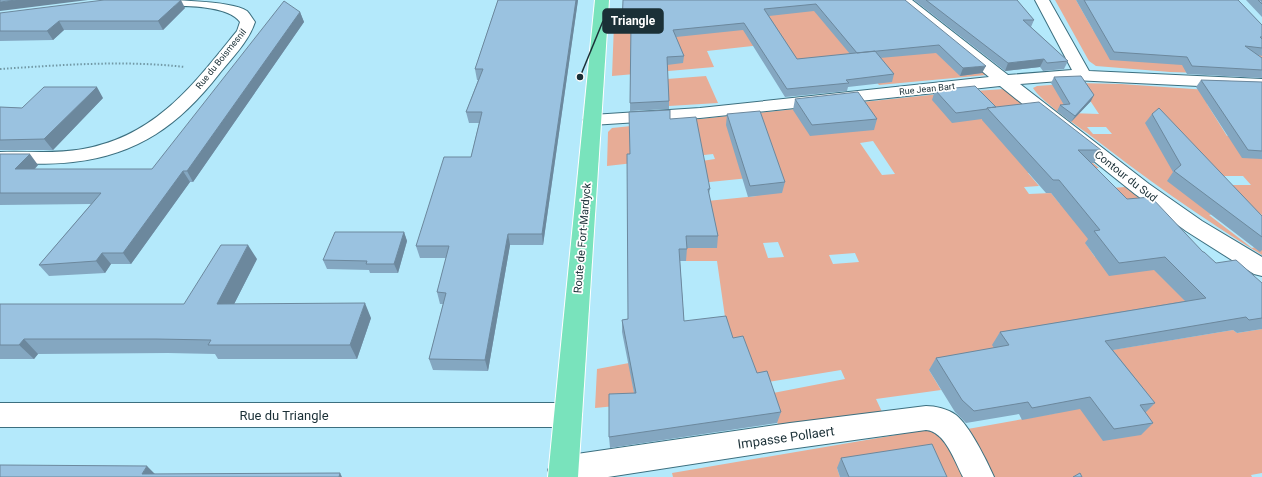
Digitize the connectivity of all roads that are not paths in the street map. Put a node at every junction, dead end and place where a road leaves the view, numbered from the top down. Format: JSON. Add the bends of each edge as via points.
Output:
{"nodes":[{"id":1,"x":602,"y":0,"type":"edge"},
{"id":2,"x":903,"y":0,"type":"edge"},
{"id":3,"x":1042,"y":0,"type":"edge"},
{"id":4,"x":134,"y":2,"type":"edge"},
{"id":5,"x":1082,"y":74,"type":"junction"},
{"id":6,"x":1005,"y":80,"type":"junction"},
{"id":7,"x":1262,"y":84,"type":"edge"},
{"id":8,"x":592,"y":120,"type":"junction"},
{"id":9,"x":0,"y":158,"type":"edge"},
{"id":10,"x":1262,"y":268,"type":"edge"},
{"id":11,"x":0,"y":415,"type":"edge"},
{"id":12,"x":568,"y":415,"type":"junction"},
{"id":13,"x":563,"y":473,"type":"edge"},
{"id":14,"x":979,"y":477,"type":"edge"}],
"edges":[{"from":1,"to":8,"type":"main road","name":"Route de Fort-Mardyck"},
{"from":2,"to":6,"type":"street","name":"Contour du Sud"},
{"from":3,"to":5,"type":"street"},
{"from":4,"to":9,"type":"street","name":"Rue du Boismesnil","via":[[220,3],[234,6],[242,11],[248,20],[247,27],[175,113],[156,127],[128,140],[82,154]]},
{"from":5,"to":6,"type":"street","name":"Rue Jean Bart"},
{"from":5,"to":7,"type":"street","name":"Rue Jean Bart"},
{"from":6,"to":8,"type":"street","name":"Rue Jean Bart","via":[[700,113]]},
{"from":6,"to":10,"type":"street","name":"Contour du Sud","via":[[1142,189],[1194,226]]},
{"from":8,"to":12,"type":"main road","name":"Route de Fort-Mardyck"},
{"from":11,"to":12,"type":"street","name":"Rue du Triangle"},
{"from":12,"to":13,"type":"main road","name":"Route de Fort-Mardyck"},
{"from":13,"to":14,"type":"street","name":"Impasse Pollaert","via":[[790,436],[934,418],[947,425],[953,432]]}]}
